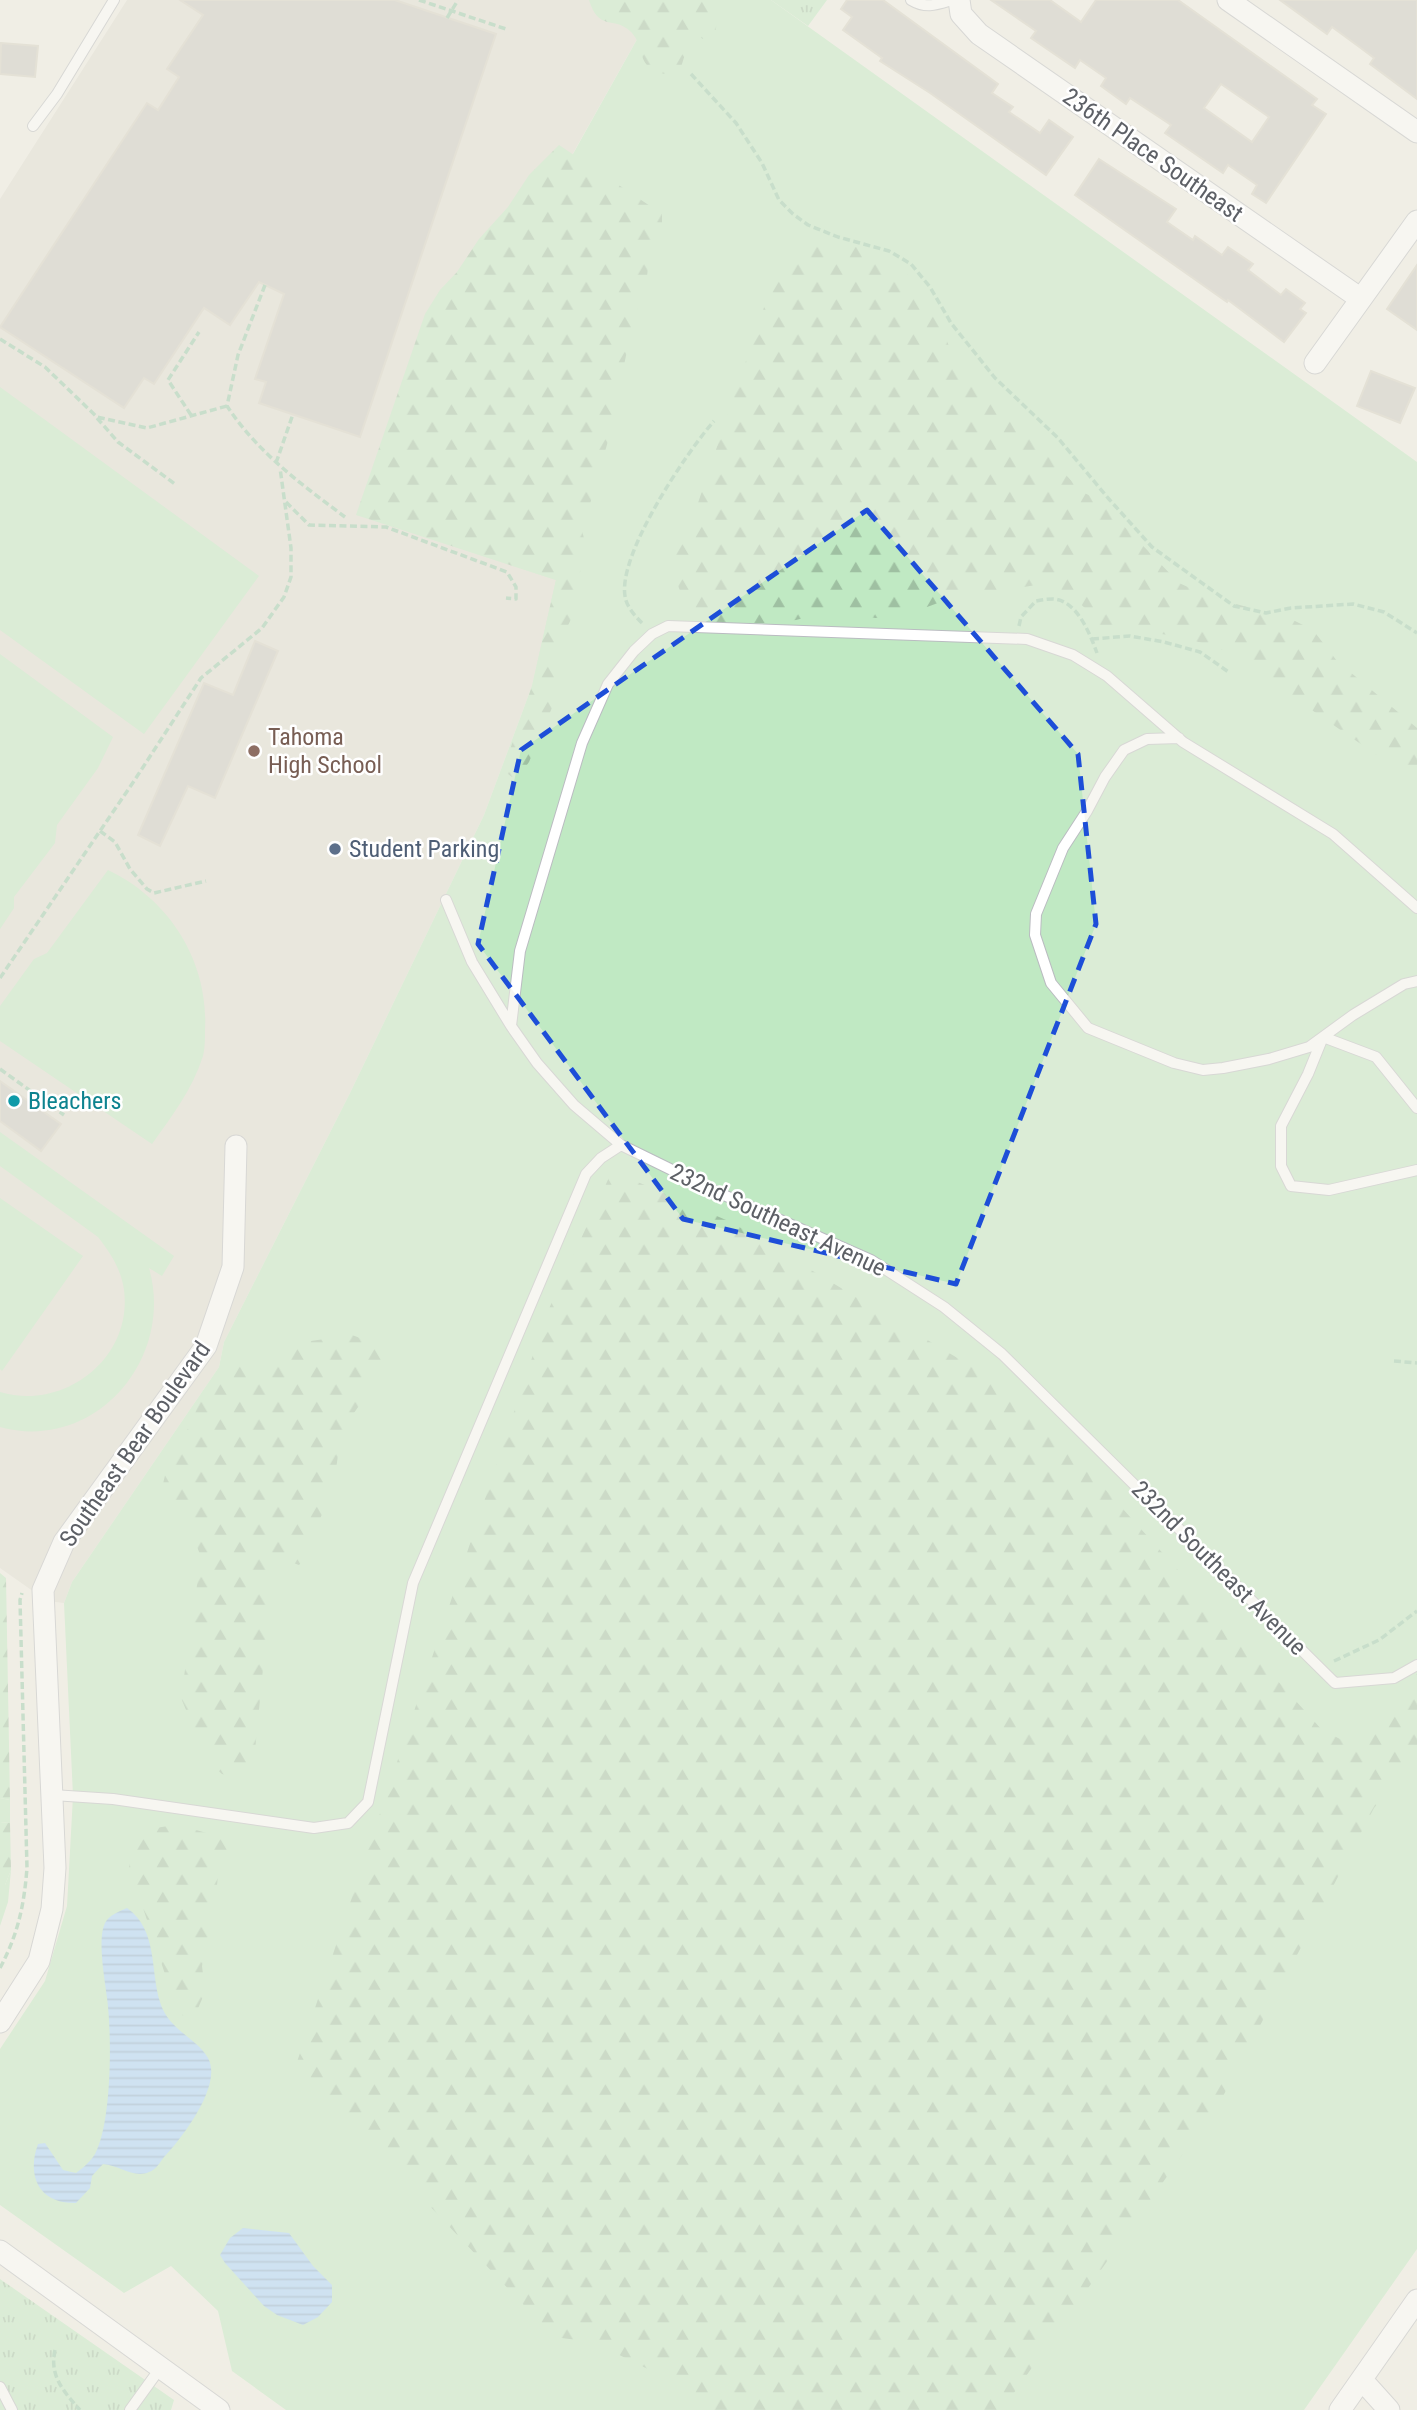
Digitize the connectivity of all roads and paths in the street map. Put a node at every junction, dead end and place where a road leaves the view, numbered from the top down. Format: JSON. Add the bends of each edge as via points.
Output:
{"nodes":[{"id":1,"x":114,"y":0,"type":"edge"},
{"id":2,"x":419,"y":0,"type":"edge"},
{"id":3,"x":458,"y":0,"type":"edge"},
{"id":4,"x":911,"y":0,"type":"edge"},
{"id":5,"x":952,"y":0,"type":"edge"},
{"id":6,"x":959,"y":0,"type":"edge"},
{"id":7,"x":1228,"y":0,"type":"edge"},
{"id":8,"x":451,"y":11,"type":"junction"},
{"id":9,"x":447,"y":18,"type":"dead end"},
{"id":10,"x":506,"y":29,"type":"dead end"},
{"id":11,"x":691,"y":74,"type":"dead end"},
{"id":12,"x":33,"y":126,"type":"dead end"},
{"id":13,"x":1417,"y":132,"type":"edge"},
{"id":14,"x":1417,"y":223,"type":"edge"},
{"id":15,"x":265,"y":285,"type":"dead end"},
{"id":16,"x":1361,"y":299,"type":"junction"},
{"id":17,"x":199,"y":332,"type":"dead end"},
{"id":18,"x":0,"y":339,"type":"edge"},
{"id":19,"x":1315,"y":363,"type":"dead end"},
{"id":20,"x":227,"y":406,"type":"junction"},
{"id":21,"x":293,"y":414,"type":"dead end"},
{"id":22,"x":191,"y":415,"type":"junction"},
{"id":23,"x":97,"y":417,"type":"junction"},
{"id":24,"x":714,"y":421,"type":"dead end"},
{"id":25,"x":276,"y":463,"type":"junction"},
{"id":26,"x":280,"y":468,"type":"junction"},
{"id":27,"x":175,"y":484,"type":"dead end"},
{"id":28,"x":285,"y":500,"type":"junction"},
{"id":29,"x":345,"y":517,"type":"dead end"},
{"id":30,"x":506,"y":598,"type":"dead end"},
{"id":31,"x":1417,"y":633,"type":"edge"},
{"id":32,"x":652,"y":634,"type":"junction"},
{"id":33,"x":1017,"y":638,"type":"junction"},
{"id":34,"x":1092,"y":639,"type":"junction"},
{"id":35,"x":1230,"y":673,"type":"dead end"},
{"id":36,"x":1107,"y":676,"type":"junction"},
{"id":37,"x":1179,"y":738,"type":"junction"},
{"id":38,"x":100,"y":831,"type":"junction"},
{"id":39,"x":206,"y":881,"type":"dead end"},
{"id":40,"x":446,"y":900,"type":"dead end"},
{"id":41,"x":1417,"y":908,"type":"edge"},
{"id":42,"x":0,"y":978,"type":"edge"},
{"id":43,"x":1417,"y":981,"type":"edge"},
{"id":44,"x":511,"y":1026,"type":"junction"},
{"id":45,"x":1323,"y":1037,"type":"junction"},
{"id":46,"x":0,"y":1069,"type":"edge"},
{"id":47,"x":1417,"y":1108,"type":"edge"},
{"id":48,"x":64,"y":1115,"type":"dead end"},
{"id":49,"x":621,"y":1145,"type":"junction"},
{"id":50,"x":236,"y":1146,"type":"dead end"},
{"id":51,"x":1417,"y":1170,"type":"edge"},
{"id":52,"x":1394,"y":1361,"type":"dead end"},
{"id":53,"x":1417,"y":1363,"type":"edge"},
{"id":54,"x":23,"y":1591,"type":"dead end"},
{"id":55,"x":1417,"y":1611,"type":"edge"},
{"id":56,"x":1417,"y":1665,"type":"edge"},
{"id":57,"x":1320,"y":1667,"type":"junction"},
{"id":58,"x":53,"y":1795,"type":"junction"},
{"id":59,"x":0,"y":1968,"type":"edge"},
{"id":60,"x":0,"y":2022,"type":"edge"},
{"id":61,"x":0,"y":2251,"type":"edge"},
{"id":62,"x":1417,"y":2300,"type":"edge"},
{"id":63,"x":55,"y":2350,"type":"dead end"},
{"id":64,"x":161,"y":2367,"type":"junction"},
{"id":65,"x":1362,"y":2380,"type":"junction"},
{"id":66,"x":0,"y":2388,"type":"edge"},
{"id":67,"x":12,"y":2410,"type":"edge"},
{"id":68,"x":80,"y":2410,"type":"edge"},
{"id":69,"x":130,"y":2410,"type":"edge"},
{"id":70,"x":219,"y":2410,"type":"edge"},
{"id":71,"x":1340,"y":2410,"type":"edge"},
{"id":72,"x":1389,"y":2410,"type":"edge"}],
"edges":[{"from":1,"to":12,"type":"lane"},
{"from":2,"to":8,"type":"path"},
{"from":3,"to":8,"type":"path"},
{"from":4,"to":5,"type":"lane","via":[[933,6]]},
{"from":6,"to":16,"type":"street","name":"236th Place Southeast","via":[[961,14],[979,34]]},
{"from":7,"to":13,"type":"street"},
{"from":8,"to":9,"type":"path"},
{"from":8,"to":10,"type":"path"},
{"from":11,"to":31,"type":"path","via":[[736,123],[779,200],[808,225],[889,251],[911,264],[995,378],[1058,438],[1162,555],[1234,606],[1266,612],[1353,604],[1384,612]]},
{"from":14,"to":16,"type":"street"},
{"from":15,"to":20,"type":"path","via":[[238,355]]},
{"from":16,"to":19,"type":"street"},
{"from":17,"to":22,"type":"path","via":[[168,380]]},
{"from":18,"to":23,"type":"path","via":[[46,367]]},
{"from":20,"to":22,"type":"path"},
{"from":20,"to":25,"type":"path"},
{"from":21,"to":25,"type":"path"},
{"from":22,"to":23,"type":"path","via":[[146,428]]},
{"from":23,"to":27,"type":"path","via":[[118,442]]},
{"from":24,"to":32,"type":"path","via":[[695,443],[644,527],[626,570],[625,597]]},
{"from":25,"to":26,"type":"path"},
{"from":26,"to":28,"type":"path"},
{"from":26,"to":29,"type":"path"},
{"from":28,"to":30,"type":"path","via":[[309,525],[386,527],[507,572],[516,587],[516,599]]},
{"from":28,"to":38,"type":"path","via":[[291,577],[284,597],[262,628],[201,678]]},
{"from":32,"to":33,"type":"lane","via":[[668,626]]},
{"from":32,"to":44,"type":"lane","via":[[608,684],[582,743],[520,951]]},
{"from":33,"to":34,"type":"path","via":[[1021,617],[1036,601],[1055,598],[1084,622]]},
{"from":33,"to":36,"type":"lane","via":[[1073,655]]},
{"from":34,"to":35,"type":"path","via":[[1130,636],[1164,642],[1200,652]]},
{"from":34,"to":36,"type":"path"},
{"from":36,"to":37,"type":"lane"},
{"from":37,"to":41,"type":"lane","via":[[1333,834]]},
{"from":37,"to":45,"type":"lane","via":[[1147,739],[1124,750],[1063,848],[1036,914],[1035,935],[1051,983],[1088,1028],[1203,1070],[1279,1056],[1310,1047]]},
{"from":38,"to":39,"type":"path","via":[[115,842],[130,869],[154,893]]},
{"from":38,"to":42,"type":"path"},
{"from":40,"to":44,"type":"lane","name":"232nd Southeast Avenue","via":[[472,962]]},
{"from":43,"to":45,"type":"lane","via":[[1404,984]]},
{"from":44,"to":49,"type":"lane","name":"232nd Southeast Avenue","via":[[574,1105]]},
{"from":45,"to":47,"type":"lane","via":[[1376,1057]]},
{"from":45,"to":51,"type":"lane","via":[[1281,1126],[1281,1166],[1291,1186],[1329,1190]]},
{"from":46,"to":48,"type":"path"},
{"from":49,"to":57,"type":"lane","name":"232nd Southeast Avenue","via":[[871,1260],[944,1307],[1003,1354]]},
{"from":49,"to":58,"type":"lane","via":[[601,1157],[586,1174],[413,1583],[368,1802],[348,1823],[314,1828],[113,1799]]},
{"from":50,"to":58,"type":"street","name":"Southeast Bear Boulevard","via":[[233,1267],[206,1346],[64,1542],[43,1590]]},
{"from":52,"to":53,"type":"path"},
{"from":54,"to":59,"type":"path","via":[[27,1868],[24,1906]]},
{"from":55,"to":57,"type":"path","via":[[1379,1640]]},
{"from":56,"to":57,"type":"lane","name":"232nd Southeast Avenue","via":[[1394,1678],[1335,1683]]},
{"from":58,"to":60,"type":"street","name":"Southeast Bear Boulevard","via":[[55,1868],[49,1922],[39,1961]]},
{"from":61,"to":64,"type":"street"},
{"from":62,"to":65,"type":"street"},
{"from":63,"to":68,"type":"path","via":[[56,2377]]},
{"from":64,"to":69,"type":"lane"},
{"from":64,"to":70,"type":"street"},
{"from":65,"to":71,"type":"street"},
{"from":65,"to":72,"type":"street"},
{"from":66,"to":67,"type":"lane"}]}
